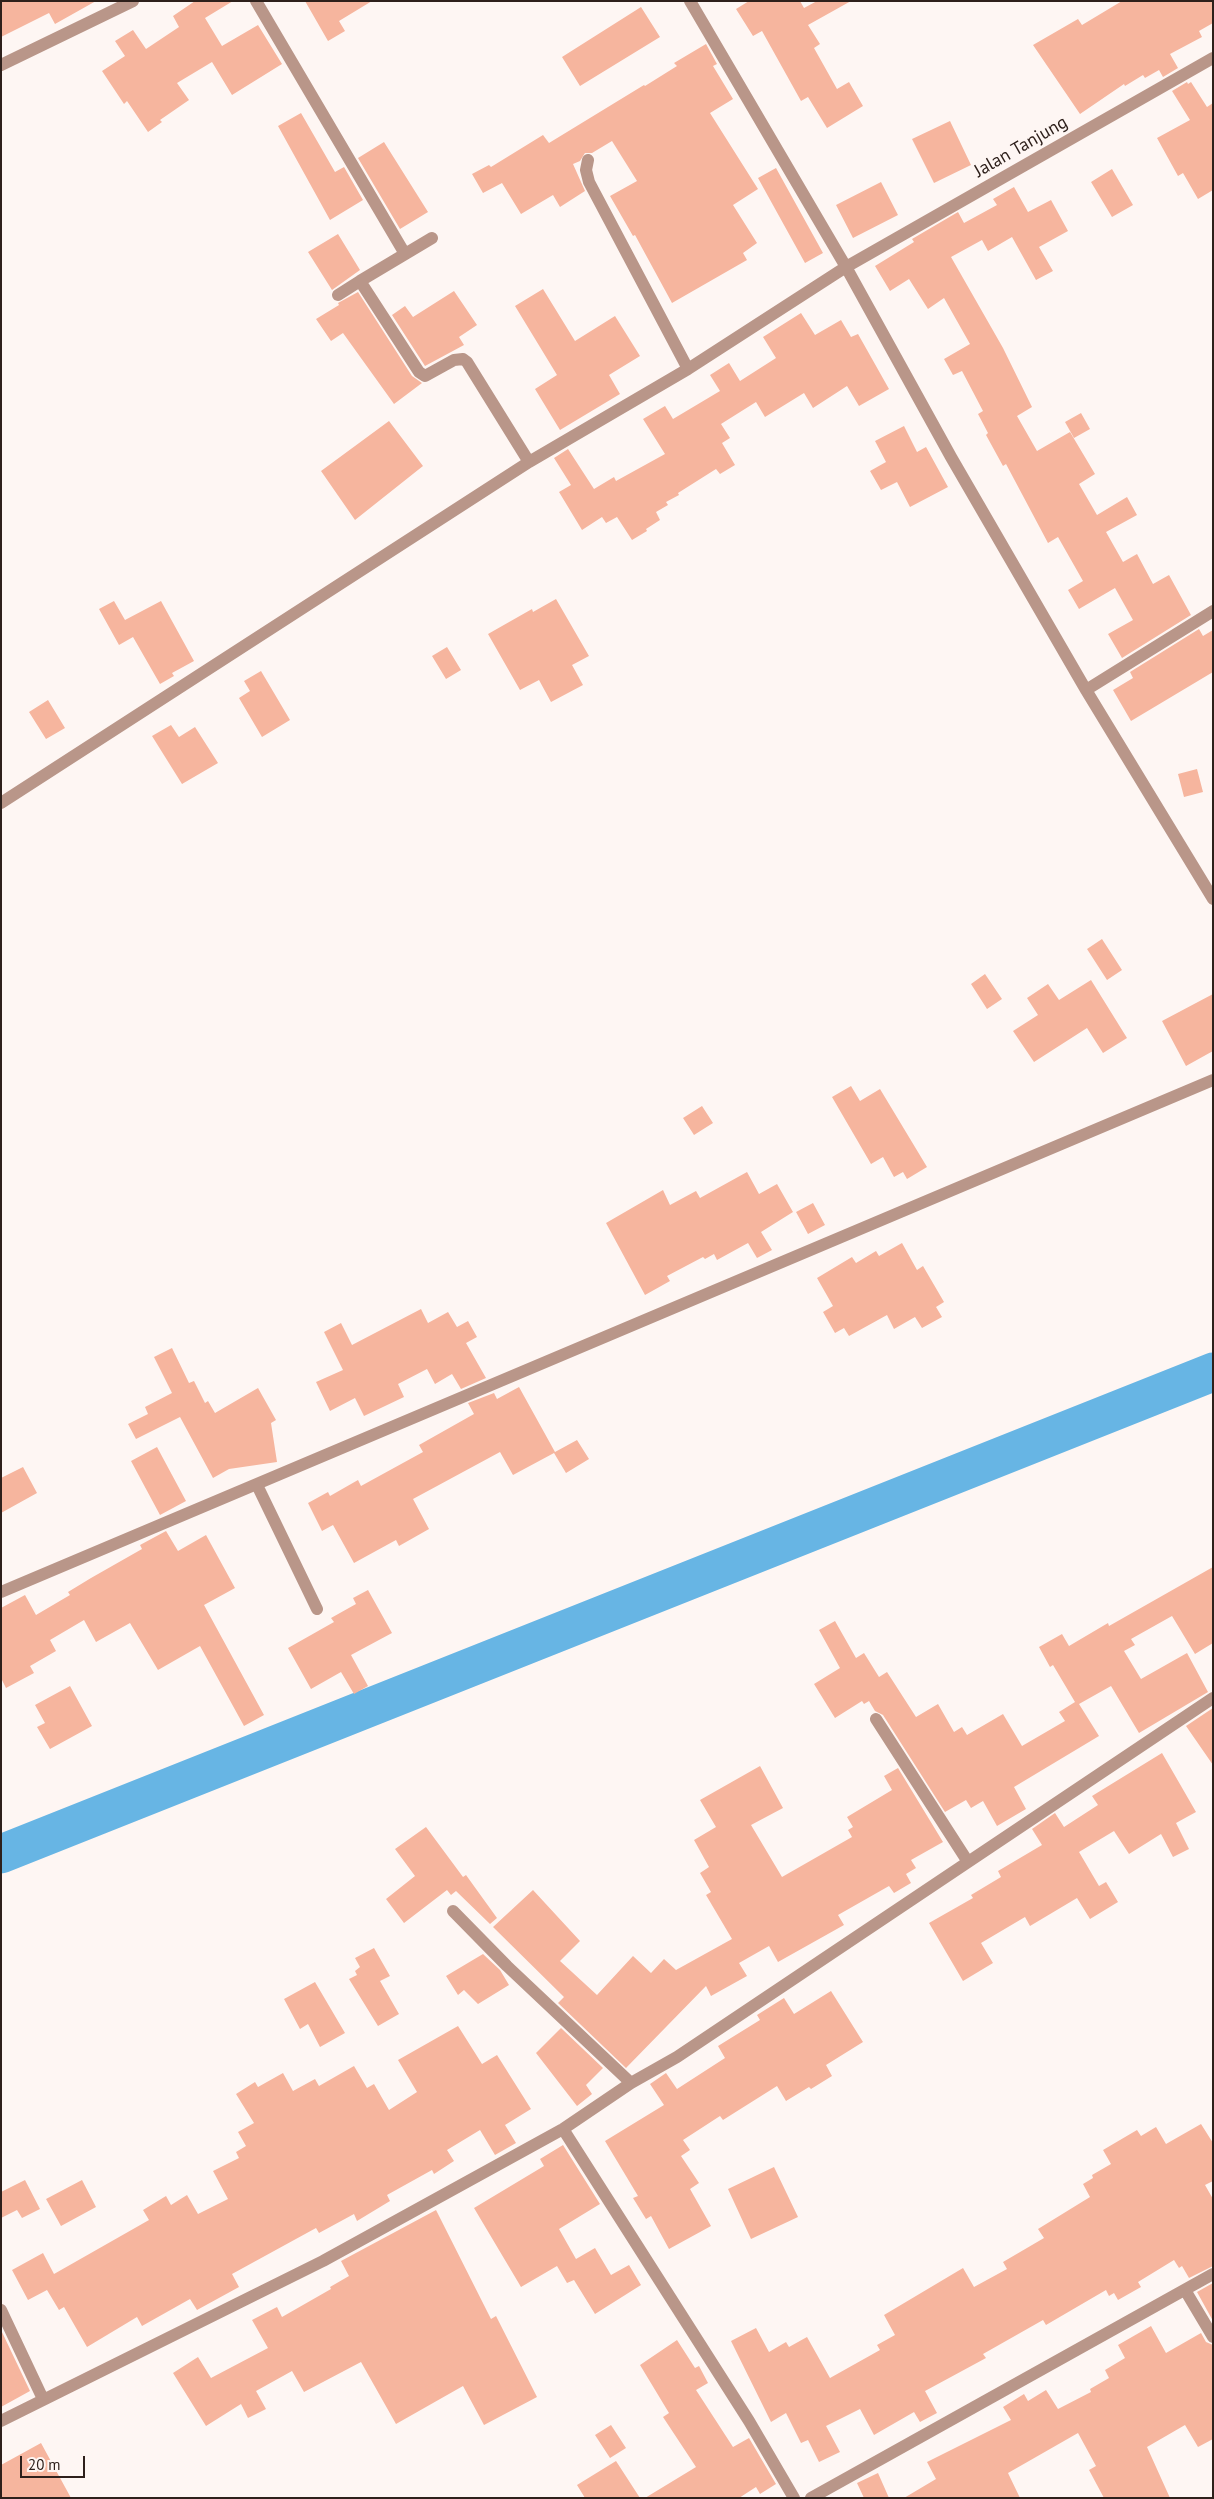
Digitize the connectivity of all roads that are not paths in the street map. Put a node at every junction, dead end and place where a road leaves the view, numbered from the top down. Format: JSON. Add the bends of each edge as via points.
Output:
{"nodes":[{"id":1,"x":134,"y":1,"type":"edge"},
{"id":2,"x":256,"y":1,"type":"edge"},
{"id":3,"x":690,"y":1,"type":"edge"},
{"id":4,"x":1213,"y":58,"type":"edge"},
{"id":5,"x":1,"y":65,"type":"edge"},
{"id":6,"x":588,"y":160,"type":"dead end"},
{"id":7,"x":432,"y":238,"type":"dead end"},
{"id":8,"x":405,"y":254,"type":"junction"},
{"id":9,"x":846,"y":267,"type":"junction"},
{"id":10,"x":360,"y":281,"type":"junction"},
{"id":11,"x":338,"y":295,"type":"dead end"},
{"id":12,"x":688,"y":369,"type":"junction"},
{"id":13,"x":530,"y":462,"type":"junction"},
{"id":14,"x":1213,"y":611,"type":"edge"},
{"id":15,"x":1086,"y":690,"type":"junction"},
{"id":16,"x":1,"y":803,"type":"edge"},
{"id":17,"x":1213,"y":899,"type":"edge"},
{"id":18,"x":1213,"y":1080,"type":"edge"},
{"id":19,"x":257,"y":1485,"type":"junction"},
{"id":20,"x":1,"y":1592,"type":"edge"},
{"id":21,"x":317,"y":1609,"type":"dead end"},
{"id":22,"x":1213,"y":1698,"type":"edge"},
{"id":23,"x":876,"y":1719,"type":"dead end"},
{"id":24,"x":968,"y":1862,"type":"junction"},
{"id":25,"x":453,"y":1911,"type":"dead end"},
{"id":26,"x":631,"y":2083,"type":"junction"},
{"id":27,"x":563,"y":2130,"type":"junction"},
{"id":28,"x":1213,"y":2274,"type":"edge"},
{"id":29,"x":1185,"y":2290,"type":"junction"},
{"id":30,"x":1,"y":2310,"type":"edge"},
{"id":31,"x":1213,"y":2337,"type":"edge"},
{"id":32,"x":43,"y":2398,"type":"junction"},
{"id":33,"x":1,"y":2421,"type":"edge"},
{"id":34,"x":794,"y":2498,"type":"edge"},
{"id":35,"x":811,"y":2498,"type":"edge"}],
"edges":[{"from":1,"to":5,"type":"street"},
{"from":2,"to":8,"type":"street"},
{"from":3,"to":9,"type":"street"},
{"from":4,"to":9,"type":"street","name":"Jalan Tanjung"},
{"from":6,"to":12,"type":"street","via":[[589,182]]},
{"from":7,"to":8,"type":"street"},
{"from":8,"to":10,"type":"street"},
{"from":9,"to":12,"type":"street","name":"Jalan Tanjung"},
{"from":9,"to":15,"type":"street"},
{"from":10,"to":11,"type":"street"},
{"from":10,"to":13,"type":"street","via":[[419,372],[425,376],[454,360],[467,362]]},
{"from":12,"to":13,"type":"street","name":"Jalan Tanjung"},
{"from":13,"to":16,"type":"street","name":"Jalan Tanjung"},
{"from":14,"to":15,"type":"street"},
{"from":15,"to":17,"type":"street"},
{"from":18,"to":19,"type":"street"},
{"from":19,"to":20,"type":"street"},
{"from":19,"to":21,"type":"street"},
{"from":22,"to":24,"type":"street"},
{"from":23,"to":24,"type":"street"},
{"from":24,"to":26,"type":"street","via":[[677,2057]]},
{"from":25,"to":26,"type":"street"},
{"from":26,"to":27,"type":"street"},
{"from":27,"to":32,"type":"street","via":[[323,2260]]},
{"from":27,"to":34,"type":"street","via":[[749,2421]]},
{"from":28,"to":29,"type":"street"},
{"from":29,"to":31,"type":"street"},
{"from":29,"to":35,"type":"street"},
{"from":30,"to":32,"type":"street"},
{"from":32,"to":33,"type":"street"}]}
